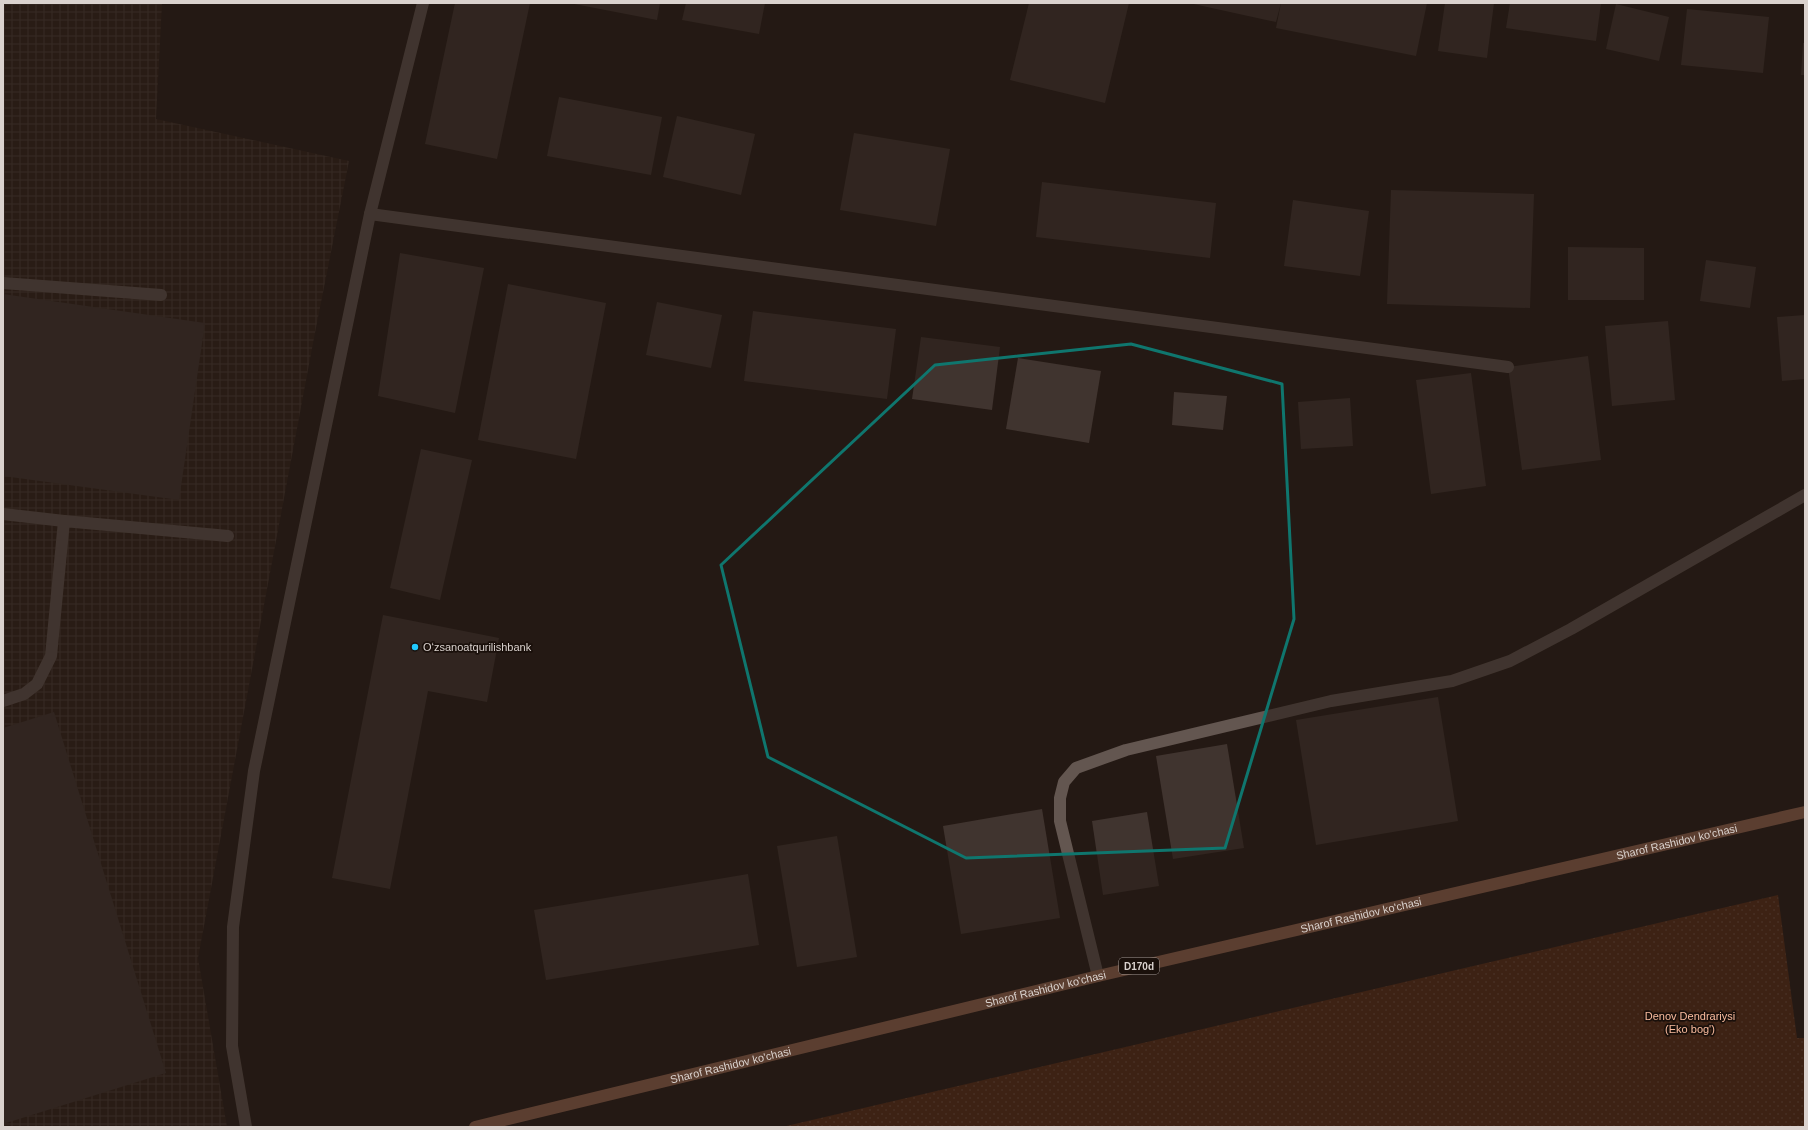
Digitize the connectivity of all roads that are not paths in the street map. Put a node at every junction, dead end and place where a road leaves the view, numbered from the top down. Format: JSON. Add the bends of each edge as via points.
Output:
{"nodes":[{"id":1,"x":423,"y":3,"type":"edge"},
{"id":2,"x":370,"y":214,"type":"junction"},
{"id":3,"x":3,"y":283,"type":"edge"},
{"id":4,"x":161,"y":295,"type":"dead end"},
{"id":5,"x":1508,"y":367,"type":"dead end"},
{"id":6,"x":1805,"y":495,"type":"edge"},
{"id":7,"x":3,"y":514,"type":"edge"},
{"id":8,"x":64,"y":521,"type":"junction"},
{"id":9,"x":228,"y":536,"type":"dead end"},
{"id":10,"x":3,"y":701,"type":"edge"},
{"id":11,"x":1805,"y":812,"type":"edge"},
{"id":12,"x":1098,"y":976,"type":"junction"},
{"id":13,"x":246,"y":1127,"type":"edge"},
{"id":14,"x":475,"y":1127,"type":"edge"}],
"edges":[{"from":1,"to":2,"type":"street"},
{"from":2,"to":5,"type":"street"},
{"from":2,"to":13,"type":"street","via":[[254,771],[233,927],[232,1046]]},
{"from":3,"to":4,"type":"street"},
{"from":6,"to":12,"type":"street","via":[[1571,629],[1510,661],[1452,681],[1331,701],[1126,750],[1076,768],[1064,782],[1060,798],[1060,821]]},
{"from":7,"to":8,"type":"street"},
{"from":8,"to":9,"type":"street"},
{"from":8,"to":10,"type":"street","via":[[51,656],[37,684],[24,694]]},
{"from":11,"to":12,"type":"main road","name":"Sharof Rashidov ko'chasi","number":"D170d"},
{"from":12,"to":14,"type":"main road","name":"Sharof Rashidov ko'chasi","number":"D170d"}]}
